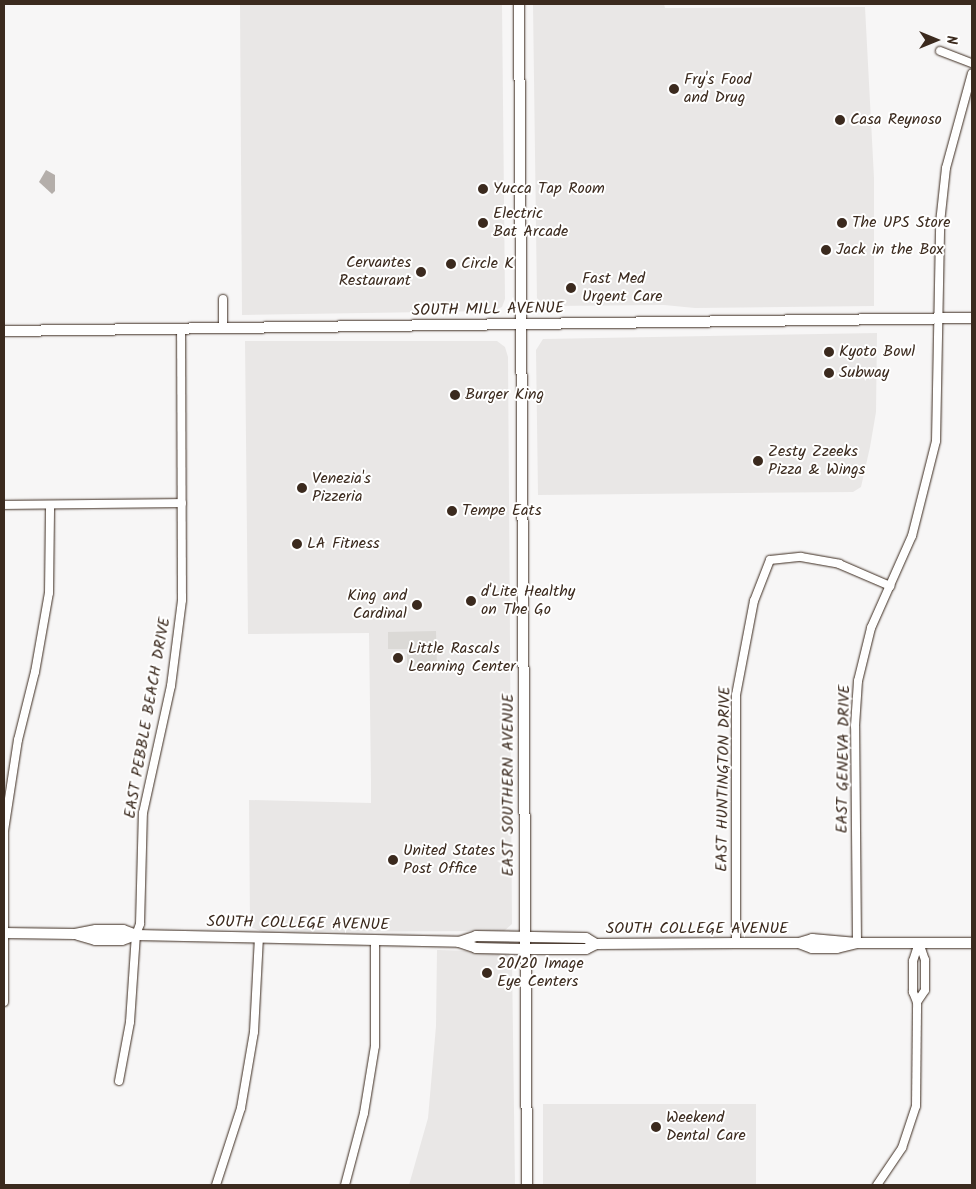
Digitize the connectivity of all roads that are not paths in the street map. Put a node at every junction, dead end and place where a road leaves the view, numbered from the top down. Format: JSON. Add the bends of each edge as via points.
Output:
{"nodes":[{"id":1,"x":519,"y":4,"type":"edge"},
{"id":2,"x":940,"y":51,"type":"dead end"},
{"id":3,"x":972,"y":63,"type":"edge"},
{"id":4,"x":972,"y":73,"type":"edge"},
{"id":5,"x":223,"y":299,"type":"dead end"},
{"id":6,"x":938,"y":318,"type":"junction"},
{"id":7,"x":972,"y":318,"type":"edge"},
{"id":8,"x":520,"y":324,"type":"junction"},
{"id":9,"x":223,"y":328,"type":"junction"},
{"id":10,"x":181,"y":329,"type":"junction"},
{"id":11,"x":4,"y":331,"type":"edge"},
{"id":12,"x":182,"y":503,"type":"junction"},
{"id":13,"x":4,"y":505,"type":"edge"},
{"id":14,"x":50,"y":505,"type":"junction"},
{"id":15,"x":890,"y":586,"type":"junction"},
{"id":16,"x":5,"y":933,"type":"edge"},
{"id":17,"x":136,"y":935,"type":"junction"},
{"id":18,"x":525,"y":937,"type":"junction"},
{"id":19,"x":259,"y":938,"type":"junction"},
{"id":20,"x":375,"y":940,"type":"junction"},
{"id":21,"x":459,"y":942,"type":"junction"},
{"id":22,"x":736,"y":943,"type":"junction"},
{"id":23,"x":857,"y":943,"type":"junction"},
{"id":24,"x":919,"y":943,"type":"junction"},
{"id":25,"x":972,"y":943,"type":"edge"},
{"id":26,"x":596,"y":944,"type":"junction"},
{"id":27,"x":525,"y":949,"type":"junction"},
{"id":28,"x":4,"y":1002,"type":"edge"},
{"id":29,"x":917,"y":1002,"type":"junction"},
{"id":30,"x":119,"y":1080,"type":"dead end"},
{"id":31,"x":216,"y":1185,"type":"edge"},
{"id":32,"x":345,"y":1185,"type":"edge"},
{"id":33,"x":527,"y":1185,"type":"edge"},
{"id":34,"x":877,"y":1185,"type":"edge"}],
"edges":[{"from":1,"to":8,"type":"main road","name":"EAST SOUTHERN AVENUE"},
{"from":2,"to":3,"type":"street"},
{"from":4,"to":6,"type":"street","name":"EAST GENEVA DRIVE","via":[[946,168],[940,223]]},
{"from":5,"to":9,"type":"street"},
{"from":6,"to":7,"type":"main road","name":"SOUTH MILL AVENUE"},
{"from":6,"to":8,"type":"main road","name":"SOUTH MILL AVENUE"},
{"from":6,"to":15,"type":"street","name":"EAST GENEVA DRIVE","via":[[936,441],[912,536]]},
{"from":8,"to":9,"type":"main road","name":"SOUTH MILL AVENUE"},
{"from":8,"to":18,"type":"main road","name":"EAST SOUTHERN AVENUE"},
{"from":9,"to":10,"type":"main road","name":"SOUTH MILL AVENUE"},
{"from":10,"to":11,"type":"main road","name":"SOUTH MILL AVENUE"},
{"from":10,"to":12,"type":"street","name":"EAST PEBBLE BEACH DRIVE"},
{"from":12,"to":14,"type":"street"},
{"from":12,"to":17,"type":"street","name":"EAST PEBBLE BEACH DRIVE","via":[[180,620],[171,686],[144,804],[140,924]]},
{"from":13,"to":14,"type":"street"},
{"from":14,"to":16,"type":"street","via":[[49,593],[35,672],[18,740],[4,831]]},
{"from":15,"to":22,"type":"street","name":"EAST HUNTINGTON DRIVE","via":[[839,564],[801,557],[770,560],[754,601],[736,695]]},
{"from":15,"to":23,"type":"street","name":"EAST GENEVA DRIVE","via":[[871,628],[858,681],[855,726]]},
{"from":16,"to":17,"type":"main road","name":"SOUTH COLLEGE AVENUE","via":[[74,934],[96,940],[122,940]]},
{"from":16,"to":28,"type":"street"},
{"from":17,"to":19,"type":"main road","name":"SOUTH COLLEGE AVENUE"},
{"from":17,"to":30,"type":"street","name":"EAST PEBBLE BEACH DRIVE","via":[[130,1022]]},
{"from":18,"to":21,"type":"main road","name":"SOUTH COLLEGE AVENUE","via":[[476,936]]},
{"from":18,"to":26,"type":"main road","name":"SOUTH COLLEGE AVENUE","via":[[586,938]]},
{"from":18,"to":27,"type":"main road","name":"EAST SOUTHERN AVENUE"},
{"from":19,"to":20,"type":"main road","name":"SOUTH COLLEGE AVENUE"},
{"from":19,"to":31,"type":"street","via":[[254,1032],[241,1108]]},
{"from":20,"to":21,"type":"main road","name":"SOUTH COLLEGE AVENUE"},
{"from":20,"to":32,"type":"street","via":[[375,1046],[364,1113]]},
{"from":21,"to":27,"type":"main road","name":"SOUTH COLLEGE AVENUE","via":[[476,948]]},
{"from":22,"to":23,"type":"main road","name":"SOUTH COLLEGE AVENUE","via":[[799,944],[812,948],[837,948]]},
{"from":22,"to":26,"type":"main road","name":"SOUTH COLLEGE AVENUE"},
{"from":23,"to":24,"type":"main road","name":"SOUTH COLLEGE AVENUE"},
{"from":24,"to":25,"type":"main road","name":"SOUTH COLLEGE AVENUE"},
{"from":24,"to":29,"type":"street","via":[[913,962],[913,992]]},
{"from":24,"to":29,"type":"street","via":[[925,960],[925,990]]},
{"from":26,"to":27,"type":"main road","name":"SOUTH COLLEGE AVENUE","via":[[586,949]]},
{"from":27,"to":33,"type":"main road","name":"EAST SOUTHERN AVENUE"},
{"from":29,"to":34,"type":"street","via":[[916,1106],[902,1148]]}]}
